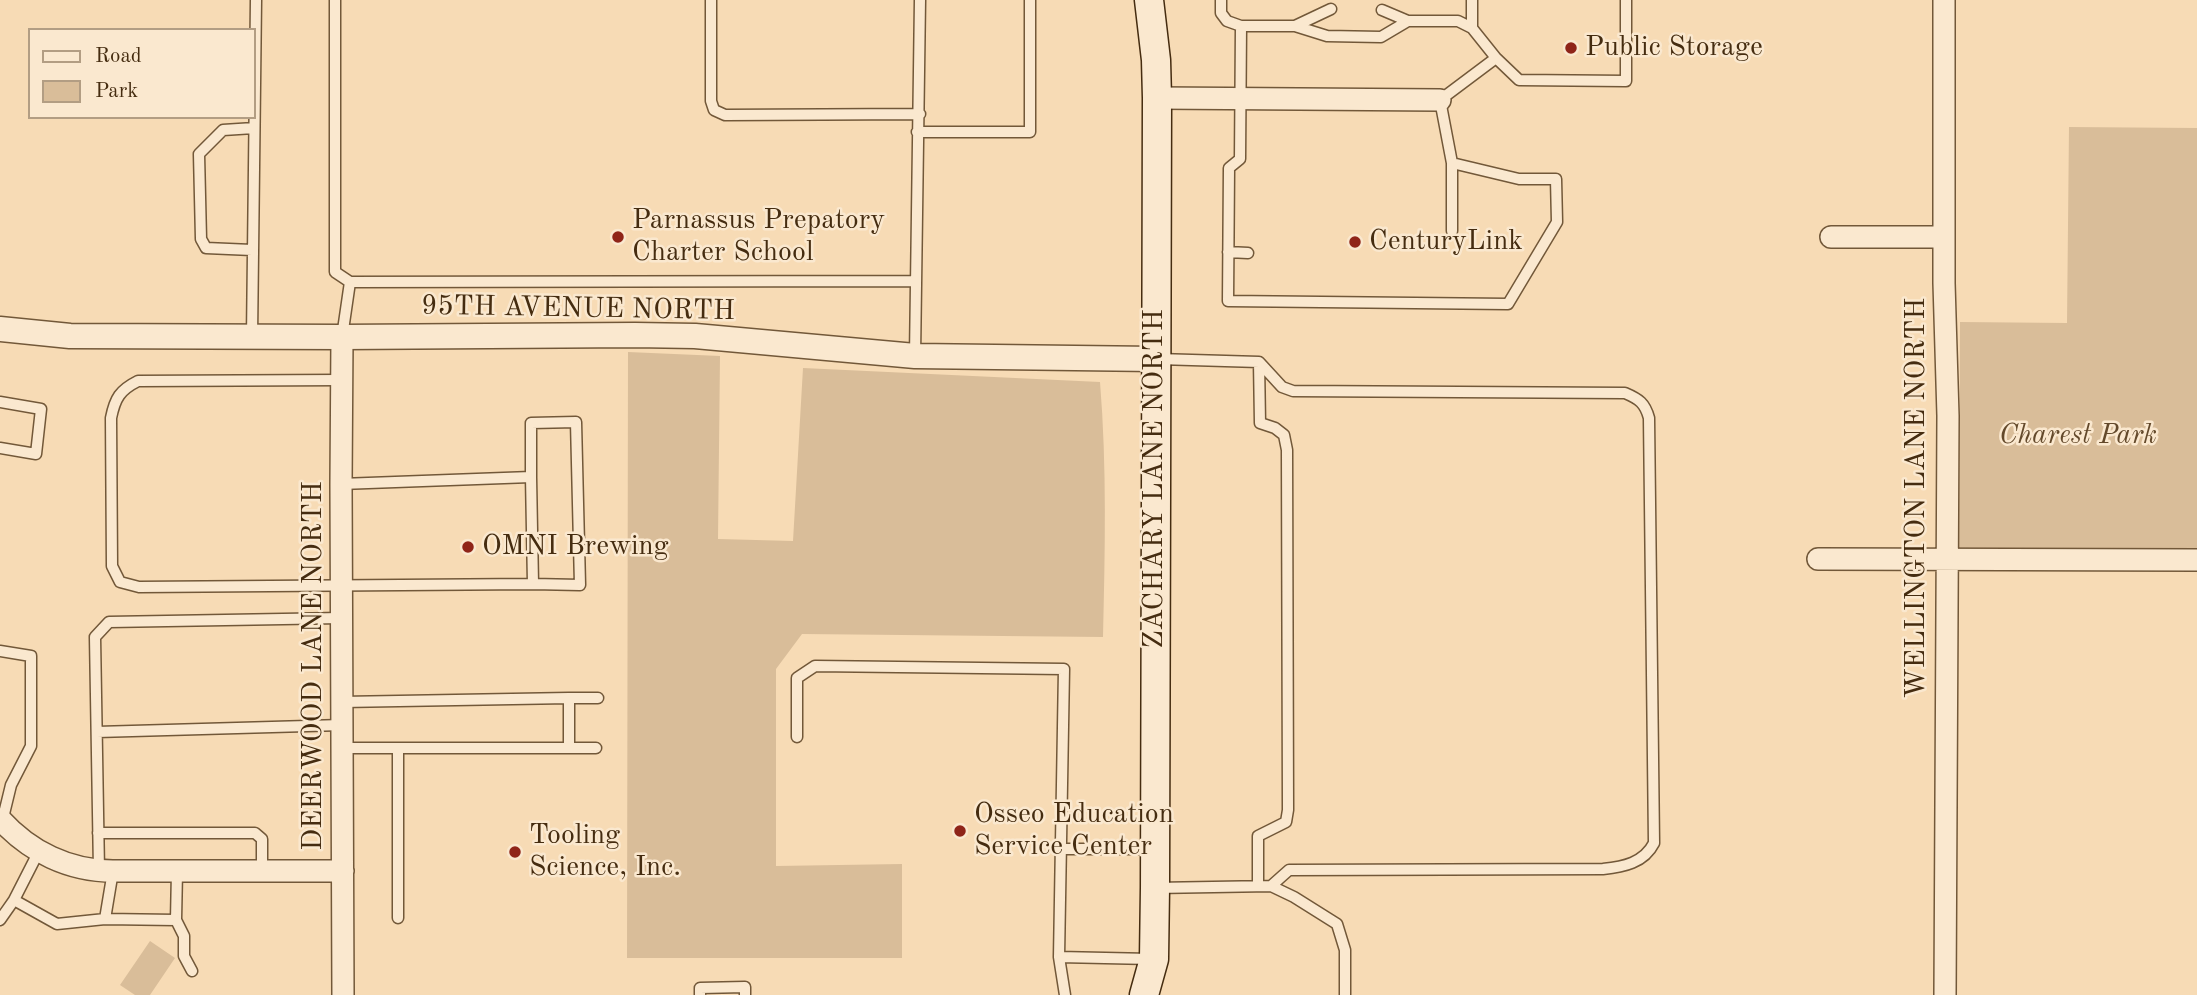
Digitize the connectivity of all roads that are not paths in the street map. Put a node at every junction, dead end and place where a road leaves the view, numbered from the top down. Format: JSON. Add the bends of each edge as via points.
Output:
{"nodes":[{"id":1,"x":256,"y":0,"type":"edge"},
{"id":2,"x":335,"y":0,"type":"edge"},
{"id":3,"x":711,"y":0,"type":"edge"},
{"id":4,"x":920,"y":0,"type":"edge"},
{"id":5,"x":1030,"y":0,"type":"edge"},
{"id":6,"x":1149,"y":0,"type":"edge"},
{"id":7,"x":1221,"y":0,"type":"edge"},
{"id":8,"x":1472,"y":0,"type":"edge"},
{"id":9,"x":1626,"y":0,"type":"edge"},
{"id":10,"x":1944,"y":0,"type":"edge"},
{"id":11,"x":1331,"y":9,"type":"dead end"},
{"id":12,"x":1382,"y":10,"type":"dead end"},
{"id":13,"x":1409,"y":20,"type":"junction"},
{"id":14,"x":1241,"y":26,"type":"junction"},
{"id":15,"x":1294,"y":26,"type":"junction"},
{"id":16,"x":256,"y":28,"type":"edge"},
{"id":17,"x":1472,"y":28,"type":"junction"},
{"id":18,"x":1496,"y":58,"type":"junction"},
{"id":19,"x":1241,"y":97,"type":"junction"},
{"id":20,"x":1157,"y":98,"type":"junction"},
{"id":21,"x":1440,"y":100,"type":"junction"},
{"id":22,"x":920,"y":114,"type":"junction"},
{"id":23,"x":254,"y":119,"type":"edge"},
{"id":24,"x":254,"y":128,"type":"junction"},
{"id":25,"x":917,"y":132,"type":"junction"},
{"id":26,"x":1452,"y":163,"type":"junction"},
{"id":27,"x":1452,"y":231,"type":"dead end"},
{"id":28,"x":1831,"y":237,"type":"dead end"},
{"id":29,"x":1943,"y":237,"type":"junction"},
{"id":30,"x":253,"y":250,"type":"junction"},
{"id":31,"x":1228,"y":253,"type":"junction"},
{"id":32,"x":1248,"y":253,"type":"dead end"},
{"id":33,"x":915,"y":281,"type":"junction"},
{"id":34,"x":350,"y":282,"type":"junction"},
{"id":35,"x":0,"y":329,"type":"edge"},
{"id":36,"x":253,"y":337,"type":"junction"},
{"id":37,"x":342,"y":337,"type":"junction"},
{"id":38,"x":915,"y":356,"type":"junction"},
{"id":39,"x":1155,"y":359,"type":"junction"},
{"id":40,"x":1259,"y":362,"type":"junction"},
{"id":41,"x":341,"y":380,"type":"junction"},
{"id":42,"x":0,"y":402,"type":"edge"},
{"id":43,"x":0,"y":448,"type":"edge"},
{"id":44,"x":531,"y":477,"type":"junction"},
{"id":45,"x":341,"y":484,"type":"junction"},
{"id":46,"x":1818,"y":559,"type":"dead end"},
{"id":47,"x":1947,"y":560,"type":"junction"},
{"id":48,"x":2197,"y":560,"type":"edge"},
{"id":49,"x":533,"y":584,"type":"junction"},
{"id":50,"x":341,"y":586,"type":"junction"},
{"id":51,"x":341,"y":618,"type":"junction"},
{"id":52,"x":0,"y":651,"type":"edge"},
{"id":53,"x":569,"y":698,"type":"junction"},
{"id":54,"x":597,"y":698,"type":"dead end"},
{"id":55,"x":342,"y":702,"type":"junction"},
{"id":56,"x":342,"y":725,"type":"junction"},
{"id":57,"x":97,"y":732,"type":"junction"},
{"id":58,"x":797,"y":737,"type":"dead end"},
{"id":59,"x":342,"y":748,"type":"junction"},
{"id":60,"x":398,"y":748,"type":"junction"},
{"id":61,"x":569,"y":748,"type":"junction"},
{"id":62,"x":596,"y":748,"type":"dead end"},
{"id":63,"x":1,"y":820,"type":"edge"},
{"id":64,"x":99,"y":833,"type":"junction"},
{"id":65,"x":1061,"y":849,"type":"junction"},
{"id":66,"x":1155,"y":849,"type":"junction"},
{"id":67,"x":39,"y":851,"type":"junction"},
{"id":68,"x":106,"y":871,"type":"junction"},
{"id":69,"x":177,"y":871,"type":"junction"},
{"id":70,"x":262,"y":871,"type":"junction"},
{"id":71,"x":343,"y":871,"type":"junction"},
{"id":72,"x":1258,"y":886,"type":"junction"},
{"id":73,"x":1271,"y":887,"type":"junction"},
{"id":74,"x":1155,"y":888,"type":"junction"},
{"id":75,"x":14,"y":900,"type":"junction"},
{"id":76,"x":398,"y":918,"type":"dead end"},
{"id":77,"x":105,"y":919,"type":"junction"},
{"id":78,"x":0,"y":920,"type":"edge"},
{"id":79,"x":176,"y":920,"type":"junction"},
{"id":80,"x":1059,"y":957,"type":"junction"},
{"id":81,"x":1154,"y":959,"type":"junction"},
{"id":82,"x":192,"y":971,"type":"dead end"},
{"id":83,"x":343,"y":995,"type":"edge"},
{"id":84,"x":699,"y":995,"type":"edge"},
{"id":85,"x":745,"y":995,"type":"edge"},
{"id":86,"x":1065,"y":995,"type":"edge"},
{"id":87,"x":1144,"y":995,"type":"edge"},
{"id":88,"x":1164,"y":995,"type":"edge"},
{"id":89,"x":1345,"y":995,"type":"edge"},
{"id":90,"x":1945,"y":995,"type":"edge"}],
"edges":[{"from":1,"to":16,"type":"lane"},
{"from":2,"to":34,"type":"lane","via":[[335,272]]},
{"from":3,"to":22,"type":"lane","via":[[714,110],[725,115]]},
{"from":4,"to":22,"type":"lane"},
{"from":5,"to":25,"type":"lane","via":[[1030,132]]},
{"from":6,"to":20,"type":"main road","name":"ZACHARY LANE NORTH"},
{"from":7,"to":14,"type":"lane","via":[[1221,13],[1227,21]]},
{"from":8,"to":17,"type":"lane"},
{"from":9,"to":18,"type":"lane","via":[[1626,82],[1518,80]]},
{"from":10,"to":29,"type":"street","name":"WELLINGTON LANE NORTH"},
{"from":11,"to":15,"type":"lane"},
{"from":12,"to":13,"type":"lane"},
{"from":13,"to":15,"type":"lane","via":[[1381,37],[1327,36]]},
{"from":13,"to":17,"type":"lane","via":[[1458,21]]},
{"from":14,"to":15,"type":"lane"},
{"from":14,"to":19,"type":"lane"},
{"from":17,"to":18,"type":"lane"},
{"from":18,"to":21,"type":"lane"},
{"from":19,"to":20,"type":"street"},
{"from":19,"to":21,"type":"street"},
{"from":19,"to":31,"type":"lane","via":[[1240,159],[1229,168]]},
{"from":20,"to":39,"type":"main road","name":"ZACHARY LANE NORTH"},
{"from":21,"to":26,"type":"lane"},
{"from":22,"to":25,"type":"lane"},
{"from":23,"to":24,"type":"lane"},
{"from":24,"to":30,"type":"lane"},
{"from":24,"to":30,"type":"lane","via":[[223,130],[199,154],[201,239],[206,248]]},
{"from":25,"to":33,"type":"lane"},
{"from":26,"to":27,"type":"lane"},
{"from":26,"to":31,"type":"lane","via":[[1519,179],[1556,179],[1557,222],[1508,304],[1228,301]]},
{"from":28,"to":29,"type":"street"},
{"from":29,"to":47,"type":"street","name":"WELLINGTON LANE NORTH"},
{"from":30,"to":36,"type":"lane"},
{"from":31,"to":32,"type":"lane"},
{"from":33,"to":34,"type":"lane"},
{"from":33,"to":38,"type":"lane"},
{"from":34,"to":37,"type":"lane"},
{"from":35,"to":36,"type":"street","name":"95TH AVENUE NORTH","via":[[69,336]]},
{"from":36,"to":37,"type":"street","name":"95TH AVENUE NORTH"},
{"from":37,"to":38,"type":"street","name":"95TH AVENUE NORTH","via":[[695,336]]},
{"from":37,"to":41,"type":"street","name":"DEERWOOD LANE NORTH"},
{"from":38,"to":39,"type":"street","name":"95TH AVENUE NORTH"},
{"from":39,"to":40,"type":"lane"},
{"from":39,"to":66,"type":"main road","name":"ZACHARY LANE NORTH"},
{"from":40,"to":72,"type":"lane","via":[[1260,423],[1284,435],[1287,450],[1288,810],[1286,822],[1258,836]]},
{"from":40,"to":73,"type":"lane","via":[[1282,387],[1293,391],[1625,393],[1646,406],[1649,418],[1654,843],[1649,852],[1623,867],[1603,869],[1289,870]]},
{"from":41,"to":45,"type":"street","name":"DEERWOOD LANE NORTH"},
{"from":41,"to":50,"type":"lane","via":[[138,381],[115,398],[111,418],[112,566],[120,582],[139,587]]},
{"from":42,"to":43,"type":"lane","via":[[41,409],[36,454]]},
{"from":44,"to":45,"type":"lane"},
{"from":44,"to":49,"type":"lane"},
{"from":44,"to":49,"type":"lane","via":[[531,423],[576,422],[580,585]]},
{"from":45,"to":50,"type":"street","name":"DEERWOOD LANE NORTH"},
{"from":46,"to":47,"type":"street"},
{"from":47,"to":48,"type":"street"},
{"from":47,"to":90,"type":"street","name":"WELLINGTON LANE NORTH"},
{"from":49,"to":50,"type":"lane"},
{"from":50,"to":51,"type":"street","name":"DEERWOOD LANE NORTH"},
{"from":51,"to":55,"type":"street","name":"DEERWOOD LANE NORTH"},
{"from":51,"to":57,"type":"lane","via":[[109,622],[95,637]]},
{"from":52,"to":63,"type":"lane","via":[[31,656],[31,746],[11,785]]},
{"from":53,"to":54,"type":"lane"},
{"from":53,"to":55,"type":"lane"},
{"from":53,"to":61,"type":"lane"},
{"from":55,"to":56,"type":"street","name":"DEERWOOD LANE NORTH"},
{"from":56,"to":57,"type":"lane"},
{"from":56,"to":59,"type":"street","name":"DEERWOOD LANE NORTH"},
{"from":57,"to":64,"type":"lane"},
{"from":58,"to":65,"type":"lane","via":[[797,678],[816,666],[1064,669]]},
{"from":59,"to":60,"type":"lane"},
{"from":59,"to":71,"type":"street","name":"DEERWOOD LANE NORTH"},
{"from":60,"to":61,"type":"lane"},
{"from":60,"to":76,"type":"lane"},
{"from":61,"to":62,"type":"lane"},
{"from":63,"to":67,"type":"street"},
{"from":64,"to":68,"type":"lane"},
{"from":64,"to":70,"type":"lane","via":[[255,833],[262,839]]},
{"from":65,"to":66,"type":"lane"},
{"from":65,"to":80,"type":"lane"},
{"from":66,"to":74,"type":"main road","name":"ZACHARY LANE NORTH"},
{"from":67,"to":68,"type":"street","via":[[62,863]]},
{"from":67,"to":75,"type":"lane"},
{"from":68,"to":69,"type":"street"},
{"from":68,"to":77,"type":"lane"},
{"from":69,"to":70,"type":"street"},
{"from":69,"to":79,"type":"lane"},
{"from":70,"to":71,"type":"street"},
{"from":71,"to":83,"type":"street","name":"DEERWOOD LANE NORTH"},
{"from":72,"to":73,"type":"lane"},
{"from":72,"to":74,"type":"lane"},
{"from":73,"to":89,"type":"lane","via":[[1337,924],[1345,950]]},
{"from":74,"to":81,"type":"main road","name":"ZACHARY LANE NORTH"},
{"from":75,"to":77,"type":"lane","via":[[57,924]]},
{"from":75,"to":78,"type":"lane"},
{"from":77,"to":79,"type":"lane"},
{"from":79,"to":82,"type":"lane"},
{"from":80,"to":81,"type":"lane"},
{"from":80,"to":86,"type":"lane"},
{"from":81,"to":87,"type":"main road","name":"ZACHARY LANE NORTH"},
{"from":81,"to":88,"type":"main road","name":"ZACHARY LANE NORTH"},
{"from":84,"to":85,"type":"lane","via":[[700,988],[745,987]]}]}
